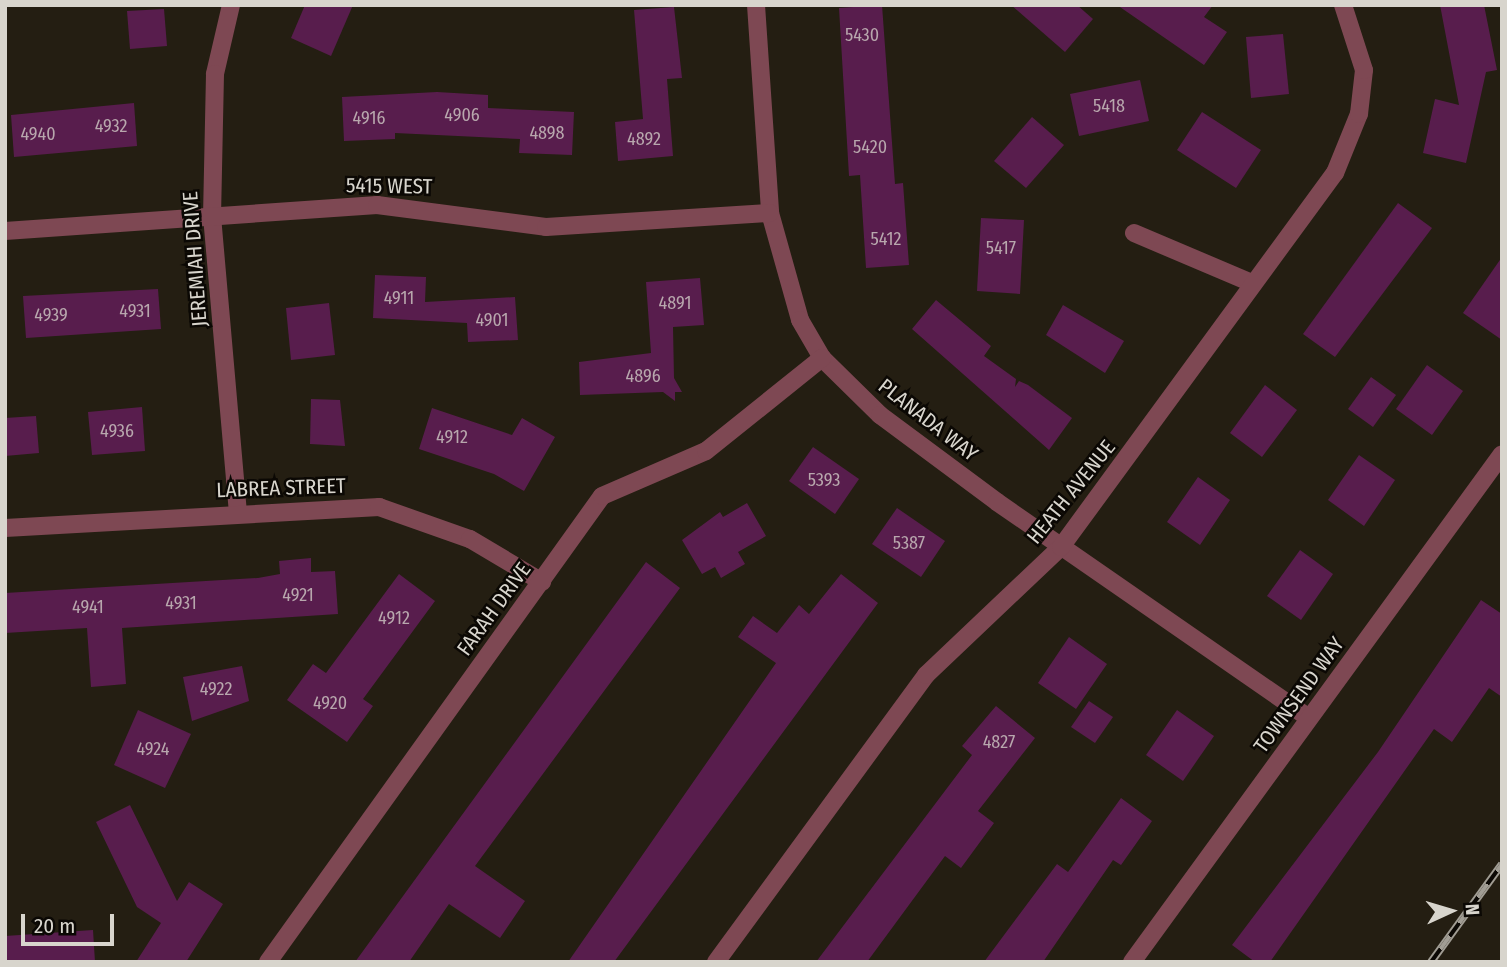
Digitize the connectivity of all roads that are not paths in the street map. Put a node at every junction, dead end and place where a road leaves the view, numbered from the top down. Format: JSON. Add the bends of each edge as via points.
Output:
{"nodes":[{"id":1,"x":231,"y":5,"type":"edge"},
{"id":2,"x":756,"y":5,"type":"edge"},
{"id":3,"x":1343,"y":5,"type":"edge"},
{"id":4,"x":770,"y":213,"type":"junction"},
{"id":5,"x":212,"y":216,"type":"junction"},
{"id":6,"x":5,"y":231,"type":"edge"},
{"id":7,"x":1134,"y":233,"type":"dead end"},
{"id":8,"x":1252,"y":283,"type":"junction"},
{"id":9,"x":822,"y":358,"type":"junction"},
{"id":10,"x":1502,"y":454,"type":"edge"},
{"id":11,"x":238,"y":511,"type":"junction"},
{"id":12,"x":5,"y":528,"type":"edge"},
{"id":13,"x":1061,"y":547,"type":"junction"},
{"id":14,"x":542,"y":582,"type":"junction"},
{"id":15,"x":1309,"y":718,"type":"junction"},
{"id":16,"x":268,"y":962,"type":"edge"},
{"id":17,"x":716,"y":962,"type":"edge"},
{"id":18,"x":1132,"y":962,"type":"edge"}],
"edges":[{"from":1,"to":5,"type":"street","name":"JEREMIAH DRIVE","via":[[215,74]]},
{"from":2,"to":4,"type":"street","name":"PLANADA WAY"},
{"from":3,"to":8,"type":"street","name":"HEATH AVENUE","via":[[1364,70],[1350,142]]},
{"from":4,"to":5,"type":"street","name":"5415 WEST","via":[[546,228],[416,206]]},
{"from":4,"to":9,"type":"street","name":"PLANADA WAY","via":[[796,308]]},
{"from":5,"to":6,"type":"street","name":"5415 WEST"},
{"from":5,"to":11,"type":"street","name":"JEREMIAH DRIVE"},
{"from":7,"to":8,"type":"street"},
{"from":8,"to":13,"type":"street","name":"HEATH AVENUE"},
{"from":9,"to":13,"type":"street","name":"PLANADA WAY","via":[[880,415]]},
{"from":9,"to":14,"type":"street","name":"FARAH DRIVE","via":[[706,451],[602,496]]},
{"from":10,"to":15,"type":"street","name":"TOWNSEND WAY"},
{"from":11,"to":12,"type":"street","name":"LABREA STREET"},
{"from":11,"to":14,"type":"street","name":"LABREA STREET","via":[[379,508],[470,539]]},
{"from":13,"to":15,"type":"street","name":"PLANADA WAY"},
{"from":13,"to":17,"type":"street","name":"HEATH AVENUE","via":[[926,675]]},
{"from":14,"to":16,"type":"street","name":"FARAH DRIVE"},
{"from":15,"to":18,"type":"street","name":"TOWNSEND WAY"}]}
